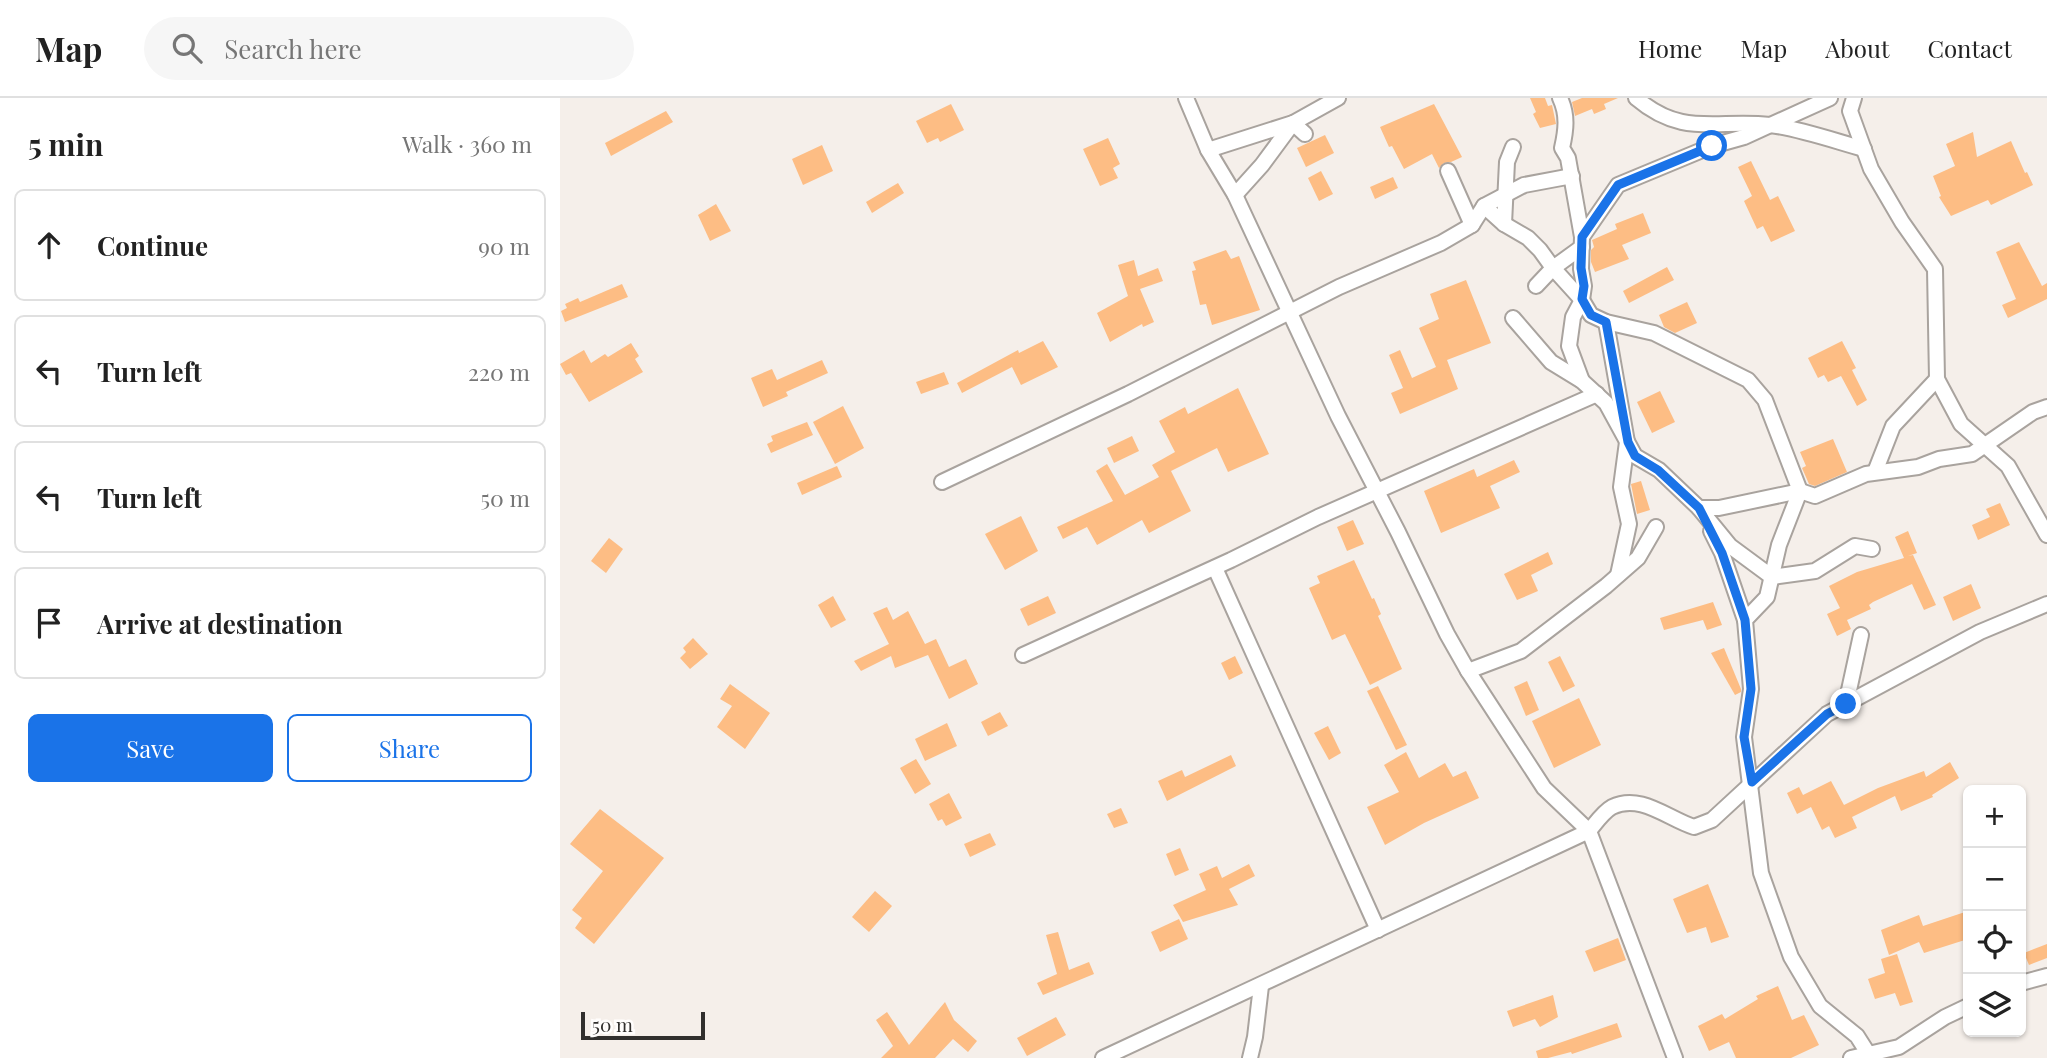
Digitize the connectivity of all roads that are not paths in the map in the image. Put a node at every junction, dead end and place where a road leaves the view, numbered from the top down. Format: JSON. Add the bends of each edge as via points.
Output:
{"nodes":[{"id":1,"x":1186,"y":98,"type":"edge"},
{"id":2,"x":1338,"y":98,"type":"edge"},
{"id":3,"x":1560,"y":98,"type":"edge"},
{"id":4,"x":1636,"y":98,"type":"edge"},
{"id":5,"x":1830,"y":98,"type":"edge"},
{"id":6,"x":1854,"y":98,"type":"edge"},
{"id":7,"x":1293,"y":123,"type":"junction"},
{"id":8,"x":1770,"y":125,"type":"junction"},
{"id":9,"x":1304,"y":134,"type":"dead end"},
{"id":10,"x":1513,"y":147,"type":"dead end"},
{"id":11,"x":1864,"y":149,"type":"junction"},
{"id":12,"x":1208,"y":150,"type":"junction"},
{"id":13,"x":1448,"y":171,"type":"dead end"},
{"id":14,"x":1572,"y":177,"type":"junction"},
{"id":15,"x":1235,"y":195,"type":"junction"},
{"id":16,"x":1504,"y":195,"type":"junction"},
{"id":17,"x":1484,"y":206,"type":"junction"},
{"id":18,"x":1504,"y":224,"type":"junction"},
{"id":19,"x":1472,"y":225,"type":"junction"},
{"id":20,"x":1582,"y":242,"type":"junction"},
{"id":21,"x":1553,"y":268,"type":"junction"},
{"id":22,"x":1536,"y":286,"type":"dead end"},
{"id":23,"x":1582,"y":299,"type":"junction"},
{"id":24,"x":1289,"y":313,"type":"junction"},
{"id":25,"x":1513,"y":318,"type":"dead end"},
{"id":26,"x":1606,"y":322,"type":"junction"},
{"id":27,"x":1569,"y":346,"type":"junction"},
{"id":28,"x":1550,"y":360,"type":"junction"},
{"id":29,"x":1937,"y":379,"type":"junction"},
{"id":30,"x":1583,"y":381,"type":"junction"},
{"id":31,"x":1597,"y":394,"type":"junction"},
{"id":32,"x":2047,"y":407,"type":"edge"},
{"id":33,"x":1628,"y":442,"type":"junction"},
{"id":34,"x":1985,"y":444,"type":"junction"},
{"id":35,"x":1875,"y":472,"type":"junction"},
{"id":36,"x":942,"y":482,"type":"dead end"},
{"id":37,"x":1378,"y":491,"type":"junction"},
{"id":38,"x":1800,"y":491,"type":"junction"},
{"id":39,"x":1699,"y":508,"type":"junction"},
{"id":40,"x":1656,"y":527,"type":"dead end"},
{"id":41,"x":2047,"y":535,"type":"edge"},
{"id":42,"x":1872,"y":549,"type":"dead end"},
{"id":43,"x":1215,"y":568,"type":"junction"},
{"id":44,"x":1618,"y":575,"type":"junction"},
{"id":45,"x":1772,"y":577,"type":"junction"},
{"id":46,"x":2047,"y":604,"type":"edge"},
{"id":47,"x":1745,"y":620,"type":"junction"},
{"id":48,"x":1861,"y":635,"type":"dead end"},
{"id":49,"x":1023,"y":655,"type":"dead end"},
{"id":50,"x":1468,"y":671,"type":"junction"},
{"id":51,"x":1846,"y":704,"type":"junction"},
{"id":52,"x":1752,"y":782,"type":"junction"},
{"id":53,"x":1589,"y":831,"type":"junction"},
{"id":54,"x":1378,"y":930,"type":"junction"},
{"id":55,"x":2047,"y":976,"type":"edge"},
{"id":56,"x":2026,"y":982,"type":"edge"},
{"id":57,"x":1261,"y":986,"type":"junction"},
{"id":58,"x":1963,"y":1008,"type":"edge"},
{"id":59,"x":1870,"y":1056,"type":"edge"},
{"id":60,"x":1103,"y":1058,"type":"edge"},
{"id":61,"x":1250,"y":1058,"type":"edge"},
{"id":62,"x":1675,"y":1058,"type":"edge"},
{"id":63,"x":1851,"y":1058,"type":"edge"}],
"edges":[{"from":1,"to":12,"type":"street"},
{"from":2,"to":7,"type":"street"},
{"from":3,"to":14,"type":"street","via":[[1566,127],[1562,148]]},
{"from":4,"to":8,"type":"street","via":[[1651,110],[1689,125]]},
{"from":5,"to":8,"type":"street"},
{"from":6,"to":11,"type":"street","via":[[1850,111]]},
{"from":7,"to":9,"type":"street"},
{"from":7,"to":12,"type":"street"},
{"from":7,"to":15,"type":"street"},
{"from":8,"to":11,"type":"street"},
{"from":8,"to":20,"type":"street","via":[[1618,185]]},
{"from":10,"to":16,"type":"street"},
{"from":11,"to":29,"type":"street","via":[[1902,222],[1935,269]]},
{"from":12,"to":15,"type":"street"},
{"from":13,"to":19,"type":"street"},
{"from":14,"to":16,"type":"street","via":[[1524,185]]},
{"from":14,"to":20,"type":"street"},
{"from":15,"to":24,"type":"street"},
{"from":16,"to":17,"type":"street"},
{"from":16,"to":18,"type":"street"},
{"from":17,"to":18,"type":"street"},
{"from":17,"to":19,"type":"street"},
{"from":18,"to":21,"type":"street","via":[[1528,238]]},
{"from":19,"to":24,"type":"street"},
{"from":20,"to":21,"type":"street"},
{"from":20,"to":23,"type":"street"},
{"from":21,"to":22,"type":"street"},
{"from":21,"to":23,"type":"street"},
{"from":23,"to":26,"type":"street","via":[[1591,315]]},
{"from":23,"to":27,"type":"street","via":[[1573,317]]},
{"from":24,"to":36,"type":"street"},
{"from":24,"to":37,"type":"street"},
{"from":25,"to":28,"type":"street"},
{"from":26,"to":33,"type":"street"},
{"from":26,"to":38,"type":"street","via":[[1654,333],[1748,380],[1765,400]]},
{"from":27,"to":28,"type":"street"},
{"from":27,"to":30,"type":"street"},
{"from":28,"to":30,"type":"street"},
{"from":29,"to":34,"type":"street","via":[[1961,424]]},
{"from":29,"to":35,"type":"street","via":[[1893,426]]},
{"from":30,"to":31,"type":"street"},
{"from":31,"to":33,"type":"street"},
{"from":31,"to":37,"type":"street"},
{"from":32,"to":34,"type":"street"},
{"from":33,"to":39,"type":"street","via":[[1635,456],[1658,470]]},
{"from":33,"to":44,"type":"street","via":[[1621,487],[1629,524]]},
{"from":34,"to":35,"type":"street","via":[[1958,458]]},
{"from":34,"to":41,"type":"street","via":[[2008,467]]},
{"from":35,"to":38,"type":"street","via":[[1815,496]]},
{"from":37,"to":43,"type":"street"},
{"from":37,"to":50,"type":"street"},
{"from":38,"to":39,"type":"street"},
{"from":38,"to":45,"type":"street"},
{"from":39,"to":45,"type":"street","via":[[1730,545]]},
{"from":39,"to":47,"type":"street","via":[[1722,553]]},
{"from":40,"to":44,"type":"street","via":[[1638,558]]},
{"from":42,"to":45,"type":"street","via":[[1855,546],[1815,571]]},
{"from":43,"to":49,"type":"street"},
{"from":43,"to":54,"type":"street"},
{"from":44,"to":50,"type":"street","via":[[1521,651]]},
{"from":45,"to":47,"type":"street","via":[[1767,597]]},
{"from":46,"to":51,"type":"street","via":[[1980,632]]},
{"from":47,"to":52,"type":"street","via":[[1751,689],[1744,737]]},
{"from":48,"to":51,"type":"street"},
{"from":50,"to":53,"type":"street","via":[[1544,788]]},
{"from":51,"to":52,"type":"street","via":[[1827,714]]},
{"from":52,"to":53,"type":"street","via":[[1712,820],[1694,827],[1653,807],[1629,802],[1610,808]]},
{"from":52,"to":59,"type":"street","via":[[1761,873],[1791,957],[1820,1006],[1857,1036]]},
{"from":53,"to":54,"type":"street"},
{"from":53,"to":62,"type":"street"},
{"from":54,"to":57,"type":"street"},
{"from":55,"to":56,"type":"street"},
{"from":57,"to":60,"type":"street"},
{"from":57,"to":61,"type":"street"},
{"from":58,"to":59,"type":"street","via":[[1899,1048]]},
{"from":59,"to":63,"type":"street"}]}
